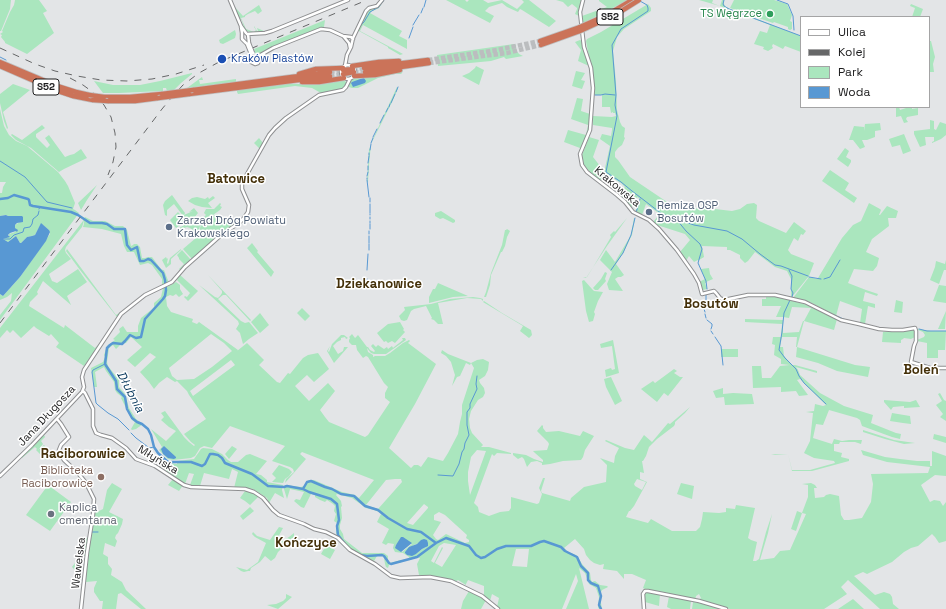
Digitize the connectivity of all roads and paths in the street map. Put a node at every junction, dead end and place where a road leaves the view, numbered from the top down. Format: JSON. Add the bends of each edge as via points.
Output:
{"nodes":[{"id":1,"x":230,"y":0,"type":"edge"},
{"id":2,"x":348,"y":0,"type":"edge"},
{"id":3,"x":382,"y":0,"type":"edge"},
{"id":4,"x":583,"y":0,"type":"edge"},
{"id":5,"x":632,"y":0,"type":"edge"},
{"id":6,"x":639,"y":0,"type":"edge"},
{"id":7,"x":241,"y":26,"type":"junction"},
{"id":8,"x":580,"y":29,"type":"junction"},
{"id":9,"x":247,"y":34,"type":"junction"},
{"id":10,"x":256,"y":34,"type":"junction"},
{"id":11,"x":242,"y":35,"type":"junction"},
{"id":12,"x":249,"y":39,"type":"junction"},
{"id":13,"x":350,"y":40,"type":"junction"},
{"id":14,"x":244,"y":41,"type":"junction"},
{"id":15,"x":541,"y":43,"type":"tunnel mouth"},
{"id":16,"x":248,"y":44,"type":"junction"},
{"id":17,"x":268,"y":51,"type":"junction"},
{"id":18,"x":252,"y":53,"type":"junction"},
{"id":19,"x":256,"y":57,"type":"junction"},
{"id":20,"x":252,"y":58,"type":"junction"},
{"id":21,"x":259,"y":60,"type":"junction"},
{"id":22,"x":0,"y":62,"type":"edge"},
{"id":23,"x":429,"y":62,"type":"tunnel mouth"},
{"id":24,"x":413,"y":64,"type":"junction"},
{"id":25,"x":0,"y":66,"type":"edge"},
{"id":26,"x":364,"y":70,"type":"tunnel mouth"},
{"id":27,"x":348,"y":72,"type":"junction"},
{"id":28,"x":330,"y":74,"type":"tunnel mouth"},
{"id":29,"x":286,"y":80,"type":"junction"},
{"id":30,"x":160,"y":96,"type":"junction"},
{"id":31,"x":946,"y":368,"type":"edge"},
{"id":32,"x":83,"y":391,"type":"junction"},
{"id":33,"x":57,"y":419,"type":"junction"},
{"id":34,"x":0,"y":476,"type":"edge"},
{"id":35,"x":81,"y":609,"type":"edge"},
{"id":36,"x":498,"y":609,"type":"edge"},
{"id":37,"x":644,"y":609,"type":"edge"},
{"id":38,"x":726,"y":609,"type":"edge"}],
"edges":[{"from":1,"to":7,"type":"street"},
{"from":2,"to":10,"type":"street","via":[[270,31]]},
{"from":3,"to":13,"type":"street","via":[[366,11]]},
{"from":4,"to":31,"type":"street","name":"Krakowska","via":[[580,12],[581,26],[593,88],[590,130],[580,152],[582,165],[633,212],[660,229],[694,274],[702,294],[714,291],[724,300],[748,295],[773,295],[805,302],[841,320],[879,329],[916,328],[911,362],[930,368]]},
{"from":5,"to":8,"type":"highway","number":"S52","bridge":true},
{"from":6,"to":8,"type":"highway","number":"S52","bridge":true,"via":[[610,17]]},
{"from":7,"to":9,"type":"street"},
{"from":7,"to":11,"type":"street"},
{"from":8,"to":15,"type":"highway","number":"S52"},
{"from":9,"to":10,"type":"street"},
{"from":9,"to":11,"type":"street"},
{"from":9,"to":12,"type":"street"},
{"from":10,"to":12,"type":"street"},
{"from":11,"to":14,"type":"street"},
{"from":12,"to":14,"type":"street"},
{"from":12,"to":16,"type":"street"},
{"from":13,"to":17,"type":"street","via":[[322,29]]},
{"from":13,"to":27,"type":"street"},
{"from":14,"to":16,"type":"street"},
{"from":16,"to":18,"type":"street","bridge":true},
{"from":17,"to":19,"type":"street"},
{"from":17,"to":21,"type":"street"},
{"from":18,"to":19,"type":"street"},
{"from":18,"to":20,"type":"street"},
{"from":19,"to":20,"type":"street"},
{"from":19,"to":21,"type":"street"},
{"from":20,"to":21,"type":"street","via":[[253,64],[257,64]]},
{"from":22,"to":30,"type":"highway","number":"S52","bridge":true,"via":[[57,86],[89,95]]},
{"from":23,"to":24,"type":"highway"},
{"from":24,"to":26,"type":"highway"},
{"from":24,"to":27,"type":"highway","via":[[379,62]]},
{"from":24,"to":27,"type":"highway","via":[[380,75]]},
{"from":25,"to":30,"type":"highway","number":"S52","bridge":true,"via":[[55,90],[92,100],[126,101]]},
{"from":27,"to":29,"type":"highway","via":[[319,82]]},
{"from":27,"to":29,"type":"highway","via":[[316,69]]},
{"from":27,"to":32,"type":"street","name":"Jana Długosza","via":[[347,85],[344,89],[323,93],[275,128],[242,182],[242,189],[249,205],[246,215],[210,244],[173,281],[151,291],[126,309],[84,370]]},
{"from":28,"to":29,"type":"highway","number":"S52"},
{"from":29,"to":30,"type":"highway","number":"S52","bridge":true},
{"from":32,"to":33,"type":"street","name":"Jana Długosza"},
{"from":32,"to":36,"type":"street","name":"Młyńska","via":[[92,409],[96,433],[114,439],[138,460],[155,466],[183,484],[191,487],[252,491],[263,498],[279,515],[338,538],[346,548],[391,576],[425,576],[451,581],[485,598]]},
{"from":33,"to":34,"type":"street","name":"Jana Długosza"},
{"from":33,"to":35,"type":"street","name":"Wawelska","via":[[69,437],[61,445],[60,454],[86,483],[94,499]]},
{"from":37,"to":38,"type":"street","via":[[643,594],[646,590]]}]}
